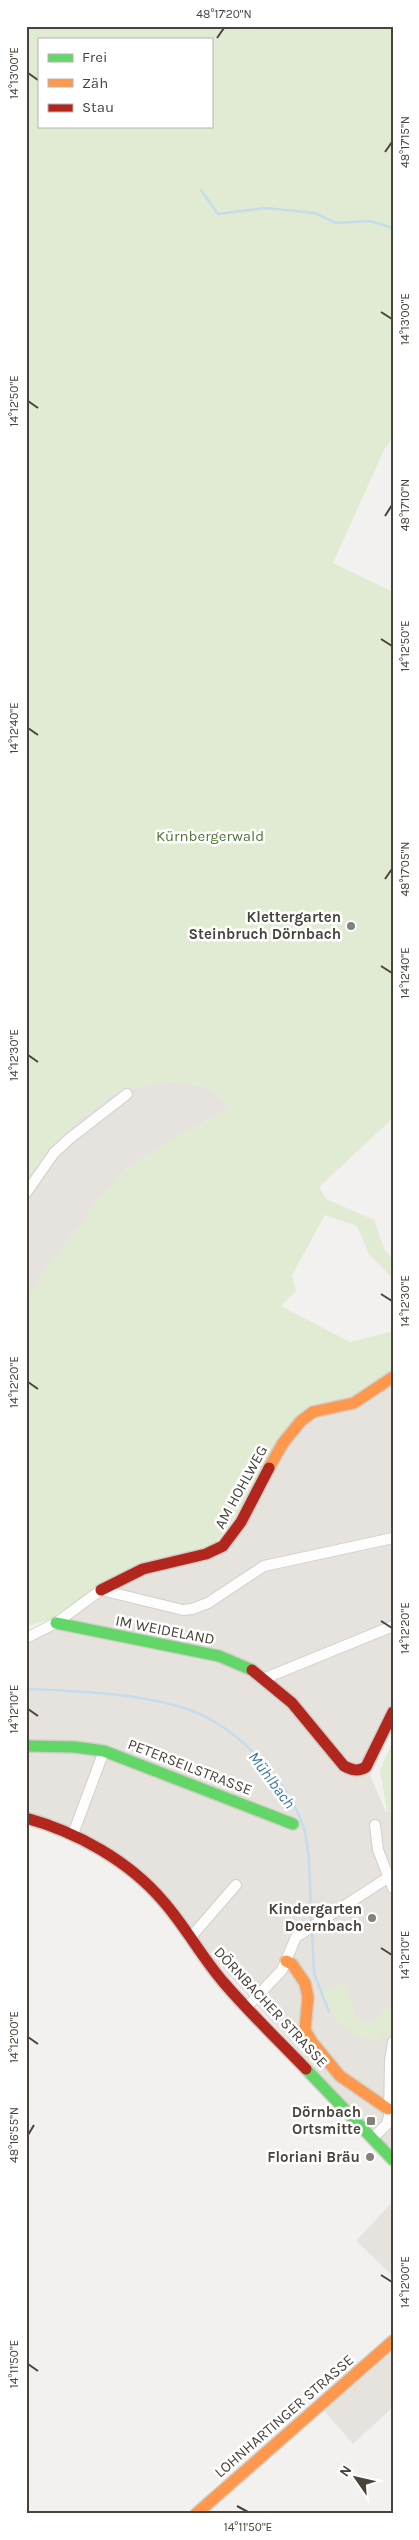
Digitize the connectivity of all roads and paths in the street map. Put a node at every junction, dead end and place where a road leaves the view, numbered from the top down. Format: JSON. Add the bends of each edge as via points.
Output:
{"nodes":[{"id":1,"x":127,"y":1094,"type":"dead end"},
{"id":2,"x":26,"y":1193,"type":"edge"},
{"id":3,"x":393,"y":1377,"type":"edge"},
{"id":4,"x":393,"y":1538,"type":"edge"},
{"id":5,"x":101,"y":1590,"type":"junction"},
{"id":6,"x":56,"y":1623,"type":"junction"},
{"id":7,"x":393,"y":1626,"type":"edge"},
{"id":8,"x":26,"y":1638,"type":"edge"},
{"id":9,"x":263,"y":1679,"type":"junction"},
{"id":10,"x":393,"y":1712,"type":"edge"},
{"id":11,"x":26,"y":1746,"type":"edge"},
{"id":12,"x":104,"y":1751,"type":"junction"},
{"id":13,"x":26,"y":1818,"type":"edge"},
{"id":14,"x":293,"y":1824,"type":"dead end"},
{"id":15,"x":375,"y":1825,"type":"dead end"},
{"id":16,"x":73,"y":1834,"type":"junction"},
{"id":17,"x":389,"y":1877,"type":"junction"},
{"id":18,"x":236,"y":1885,"type":"dead end"},
{"id":19,"x":393,"y":1888,"type":"edge"},
{"id":20,"x":190,"y":1938,"type":"junction"},
{"id":21,"x":286,"y":1961,"type":"junction"},
{"id":22,"x":247,"y":2007,"type":"junction"},
{"id":23,"x":393,"y":2042,"type":"edge"},
{"id":24,"x":388,"y":2109,"type":"junction"},
{"id":25,"x":372,"y":2138,"type":"junction"},
{"id":26,"x":393,"y":2160,"type":"edge"},
{"id":27,"x":393,"y":2341,"type":"edge"},
{"id":28,"x":196,"y":2514,"type":"edge"}],
"edges":[{"from":1,"to":2,"type":"street","via":[[54,1153]]},
{"from":3,"to":5,"type":"street","name":"AM HOHLWEG","via":[[354,1403],[313,1412],[302,1421],[283,1443],[242,1522],[223,1546],[206,1554],[143,1570]]},
{"from":4,"to":5,"type":"street","via":[[264,1566],[208,1603],[192,1609],[183,1610]]},
{"from":5,"to":6,"type":"street"},
{"from":6,"to":8,"type":"street"},
{"from":6,"to":9,"type":"street","name":"IM WEIDELAND","via":[[219,1656],[240,1664]]},
{"from":7,"to":9,"type":"street"},
{"from":9,"to":10,"type":"street","name":"IM WEIDELAND","via":[[299,1710],[344,1766],[351,1770],[366,1767]]},
{"from":11,"to":12,"type":"street","name":"PETERSEILSTRASSE","via":[[75,1746]]},
{"from":12,"to":14,"type":"street","name":"PETERSEILSTRASSE"},
{"from":12,"to":16,"type":"street","name":"PETERSEILSTRASSE"},
{"from":13,"to":16,"type":"street","name":"DÖRNBACHER STRASSE"},
{"from":15,"to":17,"type":"street","via":[[378,1850]]},
{"from":16,"to":20,"type":"street","name":"DÖRNBACHER STRASSE","via":[[115,1859],[148,1885]]},
{"from":17,"to":19,"type":"street"},
{"from":17,"to":21,"type":"street","via":[[305,1930],[291,1945]]},
{"from":18,"to":20,"type":"street"},
{"from":20,"to":22,"type":"street","name":"DÖRNBACHER STRASSE","via":[[211,1968]]},
{"from":21,"to":22,"type":"street"},
{"from":21,"to":24,"type":"street","via":[[292,1964],[304,1983],[308,1997],[305,2030],[312,2042],[340,2076]]},
{"from":22,"to":25,"type":"street","name":"DÖRNBACHER STRASSE"},
{"from":23,"to":24,"type":"street"},
{"from":24,"to":25,"type":"street","via":[[387,2124]]},
{"from":25,"to":26,"type":"street","name":"DÖRNBACHER STRASSE"},
{"from":27,"to":28,"type":"street","name":"LOHNHARTINGER STRASSE"}]}
